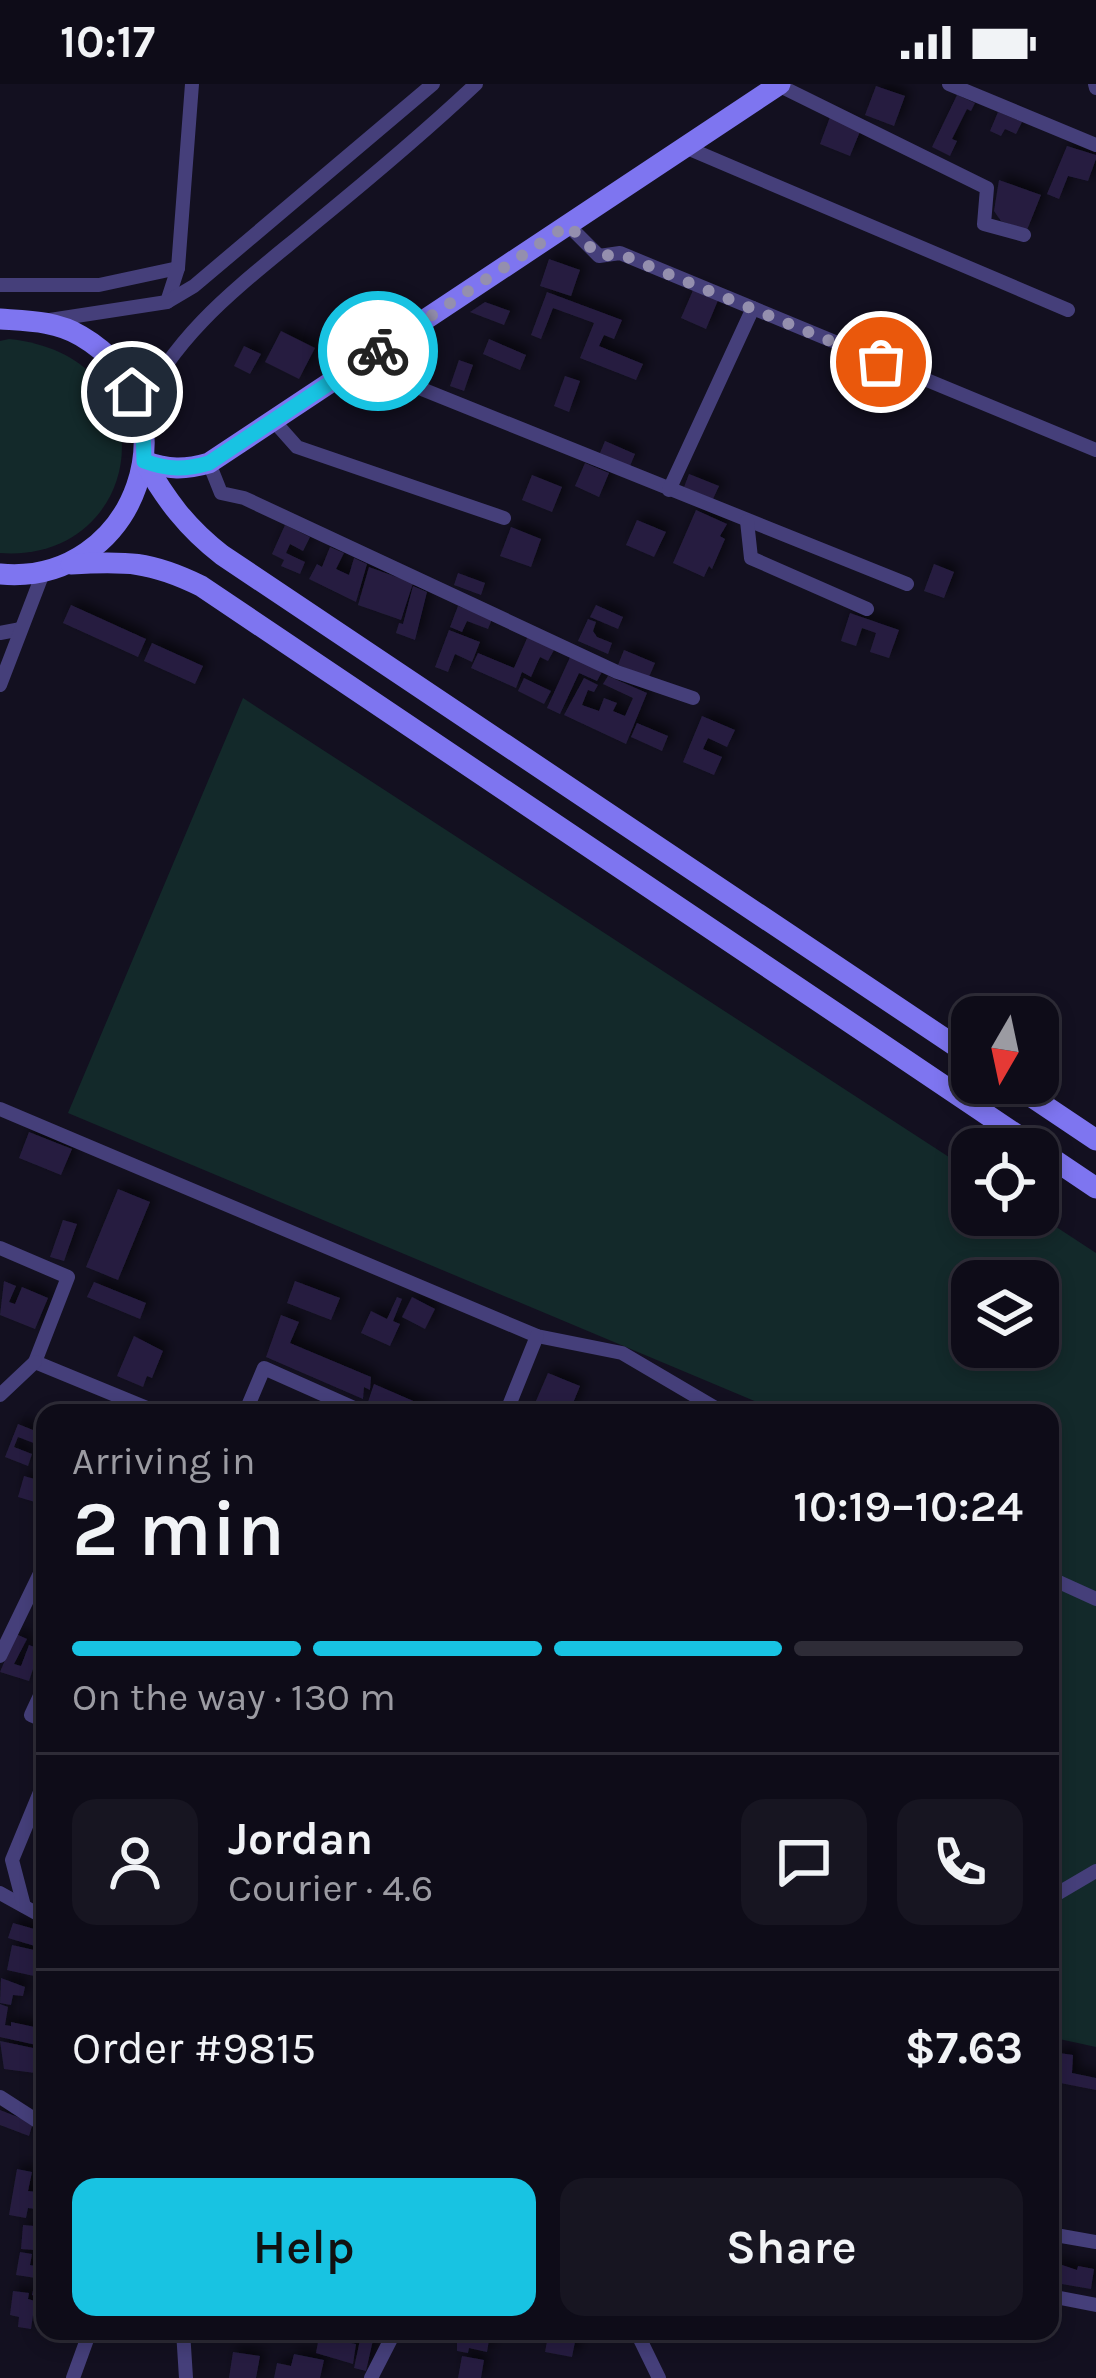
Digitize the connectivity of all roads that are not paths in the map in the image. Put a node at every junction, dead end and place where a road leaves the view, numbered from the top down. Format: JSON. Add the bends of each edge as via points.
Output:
{"nodes":[{"id":1,"x":192,"y":84,"type":"edge"},
{"id":2,"x":433,"y":84,"type":"edge"},
{"id":3,"x":476,"y":84,"type":"edge"},
{"id":4,"x":949,"y":84,"type":"edge"},
{"id":5,"x":779,"y":85,"type":"edge"},
{"id":6,"x":1096,"y":145,"type":"edge"},
{"id":7,"x":685,"y":147,"type":"junction"},
{"id":8,"x":568,"y":225,"type":"junction"},
{"id":9,"x":1024,"y":235,"type":"dead end"},
{"id":10,"x":178,"y":268,"type":"junction"},
{"id":11,"x":0,"y":285,"type":"edge"},
{"id":12,"x":167,"y":302,"type":"junction"},
{"id":13,"x":753,"y":308,"type":"junction"},
{"id":14,"x":1068,"y":310,"type":"dead end"},
{"id":15,"x":0,"y":320,"type":"edge"},
{"id":16,"x":41,"y":321,"type":"junction"},
{"id":17,"x":377,"y":351,"type":"junction"},
{"id":18,"x":139,"y":412,"type":"junction"},
{"id":19,"x":273,"y":420,"type":"junction"},
{"id":20,"x":1096,"y":450,"type":"edge"},
{"id":21,"x":144,"y":461,"type":"junction"},
{"id":22,"x":209,"y":463,"type":"junction"},
{"id":23,"x":669,"y":490,"type":"junction"},
{"id":24,"x":504,"y":518,"type":"dead end"},
{"id":25,"x":746,"y":521,"type":"junction"},
{"id":26,"x":71,"y":564,"type":"junction"},
{"id":27,"x":43,"y":573,"type":"junction"},
{"id":28,"x":1,"y":575,"type":"edge"},
{"id":29,"x":907,"y":584,"type":"dead end"},
{"id":30,"x":867,"y":609,"type":"dead end"},
{"id":31,"x":21,"y":629,"type":"junction"},
{"id":32,"x":0,"y":633,"type":"edge"},
{"id":33,"x":0,"y":685,"type":"edge"},
{"id":34,"x":694,"y":698,"type":"dead end"},
{"id":35,"x":951,"y":1043,"type":"edge"},
{"id":36,"x":1042,"y":1104,"type":"edge"},
{"id":37,"x":0,"y":1108,"type":"edge"},
{"id":38,"x":1096,"y":1140,"type":"edge"},
{"id":39,"x":1096,"y":1188,"type":"edge"},
{"id":40,"x":0,"y":1248,"type":"edge"},
{"id":41,"x":538,"y":1336,"type":"junction"},
{"id":42,"x":35,"y":1362,"type":"junction"},
{"id":43,"x":0,"y":1395,"type":"edge"},
{"id":44,"x":136,"y":1404,"type":"edge"},
{"id":45,"x":249,"y":1404,"type":"edge"},
{"id":46,"x":344,"y":1404,"type":"edge"},
{"id":47,"x":510,"y":1404,"type":"edge"},
{"id":48,"x":709,"y":1404,"type":"edge"},
{"id":49,"x":36,"y":1582,"type":"edge"},
{"id":50,"x":1059,"y":1582,"type":"edge"},
{"id":51,"x":1096,"y":1599,"type":"edge"},
{"id":52,"x":0,"y":1656,"type":"edge"},
{"id":53,"x":36,"y":1802,"type":"edge"},
{"id":54,"x":1096,"y":1871,"type":"edge"},
{"id":55,"x":0,"y":1893,"type":"edge"},
{"id":56,"x":1059,"y":1893,"type":"edge"},
{"id":57,"x":24,"y":1906,"type":"junction"},
{"id":58,"x":36,"y":1913,"type":"edge"},
{"id":59,"x":0,"y":2097,"type":"edge"},
{"id":60,"x":36,"y":2120,"type":"edge"},
{"id":61,"x":1059,"y":2236,"type":"edge"},
{"id":62,"x":1096,"y":2242,"type":"edge"},
{"id":63,"x":1059,"y":2298,"type":"edge"},
{"id":64,"x":1096,"y":2305,"type":"edge"},
{"id":65,"x":87,"y":2340,"type":"edge"},
{"id":66,"x":183,"y":2340,"type":"edge"},
{"id":67,"x":390,"y":2340,"type":"edge"},
{"id":68,"x":640,"y":2340,"type":"edge"},
{"id":69,"x":73,"y":2378,"type":"edge"},
{"id":70,"x":186,"y":2378,"type":"edge"},
{"id":71,"x":371,"y":2378,"type":"edge"},
{"id":72,"x":659,"y":2378,"type":"edge"}],
"edges":[{"from":1,"to":10,"type":"street"},
{"from":2,"to":12,"type":"street"},
{"from":3,"to":18,"type":"street","via":[[206,314],[175,348]]},
{"from":4,"to":6,"type":"street"},
{"from":5,"to":7,"type":"main road"},
{"from":5,"to":9,"type":"street","via":[[988,188],[984,224]]},
{"from":7,"to":8,"type":"main road"},
{"from":7,"to":14,"type":"street"},
{"from":8,"to":13,"type":"street","via":[[599,256],[620,254]]},
{"from":8,"to":17,"type":"main road"},
{"from":10,"to":11,"type":"street","via":[[99,286]]},
{"from":10,"to":12,"type":"street"},
{"from":12,"to":16,"type":"street"},
{"from":13,"to":20,"type":"street"},
{"from":13,"to":23,"type":"street"},
{"from":15,"to":16,"type":"main road"},
{"from":16,"to":18,"type":"main road","via":[[80,336],[113,363]]},
{"from":17,"to":19,"type":"main road"},
{"from":17,"to":23,"type":"street","via":[[387,376]]},
{"from":18,"to":21,"type":"main road"},
{"from":19,"to":22,"type":"main road"},
{"from":19,"to":24,"type":"street","via":[[297,447]]},
{"from":21,"to":22,"type":"main road","via":[[164,469]]},
{"from":21,"to":26,"type":"main road","via":[[132,503],[107,539]]},
{"from":21,"to":35,"type":"main road","via":[[191,531],[222,555]]},
{"from":22,"to":34,"type":"street","via":[[221,493],[617,672]]},
{"from":23,"to":25,"type":"street"},
{"from":25,"to":29,"type":"street"},
{"from":25,"to":30,"type":"street","via":[[751,558]]},
{"from":26,"to":27,"type":"main road"},
{"from":26,"to":39,"type":"main road","via":[[162,566],[201,586]]},
{"from":27,"to":28,"type":"main road"},
{"from":27,"to":31,"type":"street"},
{"from":31,"to":32,"type":"street"},
{"from":31,"to":33,"type":"street"},
{"from":36,"to":38,"type":"main road"},
{"from":37,"to":41,"type":"street"},
{"from":40,"to":42,"type":"street","via":[[68,1277]]},
{"from":41,"to":47,"type":"street"},
{"from":41,"to":48,"type":"street","via":[[622,1353]]},
{"from":42,"to":43,"type":"street"},
{"from":42,"to":44,"type":"street"},
{"from":45,"to":46,"type":"street","via":[[264,1367]]},
{"from":49,"to":52,"type":"street"},
{"from":50,"to":51,"type":"street"},
{"from":53,"to":57,"type":"street","via":[[12,1860]]},
{"from":54,"to":56,"type":"street"},
{"from":55,"to":57,"type":"street"},
{"from":57,"to":58,"type":"street"},
{"from":59,"to":60,"type":"street"},
{"from":61,"to":62,"type":"street"},
{"from":63,"to":64,"type":"street"},
{"from":65,"to":69,"type":"street"},
{"from":66,"to":70,"type":"street"},
{"from":67,"to":71,"type":"street"},
{"from":68,"to":72,"type":"street"}]}
